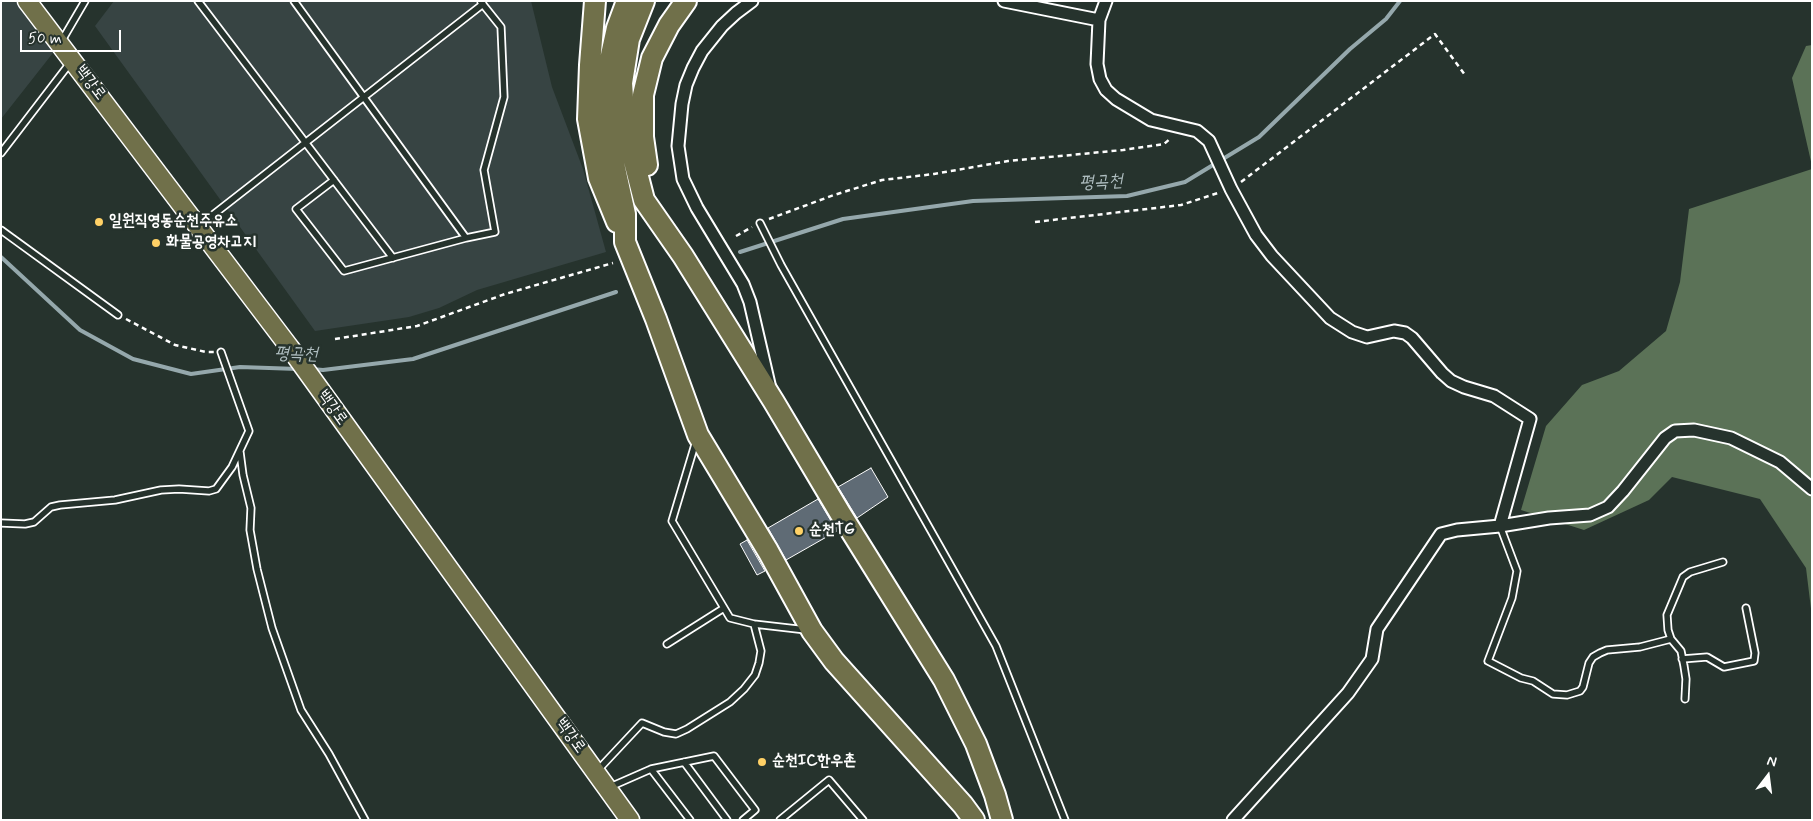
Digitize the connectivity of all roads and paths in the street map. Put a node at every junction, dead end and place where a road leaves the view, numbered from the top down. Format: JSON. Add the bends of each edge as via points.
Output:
{"nodes":[{"id":1,"x":27,"y":1,"type":"edge"},
{"id":2,"x":85,"y":1,"type":"edge"},
{"id":3,"x":198,"y":1,"type":"edge"},
{"id":4,"x":294,"y":1,"type":"edge"},
{"id":5,"x":596,"y":1,"type":"edge"},
{"id":6,"x":627,"y":1,"type":"edge"},
{"id":7,"x":644,"y":1,"type":"edge"},
{"id":8,"x":686,"y":1,"type":"edge"},
{"id":9,"x":752,"y":1,"type":"edge"},
{"id":10,"x":1004,"y":1,"type":"edge"},
{"id":11,"x":1106,"y":1,"type":"edge"},
{"id":12,"x":481,"y":3,"type":"edge"},
{"id":13,"x":1099,"y":20,"type":"junction"},
{"id":14,"x":60,"y":44,"type":"junction"},
{"id":15,"x":72,"y":60,"type":"junction"},
{"id":16,"x":1465,"y":75,"type":"dead end"},
{"id":17,"x":363,"y":98,"type":"junction"},
{"id":18,"x":1182,"y":128,"type":"junction"},
{"id":19,"x":305,"y":143,"type":"junction"},
{"id":20,"x":1,"y":153,"type":"edge"},
{"id":21,"x":334,"y":180,"type":"junction"},
{"id":22,"x":1230,"y":185,"type":"junction"},
{"id":23,"x":1036,"y":222,"type":"dead end"},
{"id":24,"x":760,"y":223,"type":"junction"},
{"id":25,"x":662,"y":225,"type":"junction"},
{"id":26,"x":198,"y":226,"type":"junction"},
{"id":27,"x":1,"y":230,"type":"edge"},
{"id":28,"x":736,"y":236,"type":"dead end"},
{"id":29,"x":466,"y":238,"type":"junction"},
{"id":30,"x":625,"y":242,"type":"junction"},
{"id":31,"x":393,"y":258,"type":"junction"},
{"id":32,"x":613,"y":263,"type":"dead end"},
{"id":33,"x":118,"y":315,"type":"joint"},
{"id":34,"x":335,"y":339,"type":"dead end"},
{"id":35,"x":222,"y":354,"type":"joint"},
{"id":36,"x":774,"y":402,"type":"junction"},
{"id":37,"x":698,"y":435,"type":"junction"},
{"id":38,"x":240,"y":452,"type":"junction"},
{"id":39,"x":1812,"y":489,"type":"edge"},
{"id":40,"x":1,"y":523,"type":"edge"},
{"id":41,"x":1500,"y":526,"type":"junction"},
{"id":42,"x":1723,"y":562,"type":"dead end"},
{"id":43,"x":724,"y":608,"type":"junction"},
{"id":44,"x":1746,"y":608,"type":"dead end"},
{"id":45,"x":754,"y":624,"type":"junction"},
{"id":46,"x":812,"y":631,"type":"junction"},
{"id":47,"x":1671,"y":640,"type":"junction"},
{"id":48,"x":667,"y":644,"type":"dead end"},
{"id":49,"x":1682,"y":659,"type":"junction"},
{"id":50,"x":1686,"y":699,"type":"dead end"},
{"id":51,"x":684,"y":762,"type":"junction"},
{"id":52,"x":651,"y":769,"type":"junction"},
{"id":53,"x":596,"y":772,"type":"junction"},
{"id":54,"x":608,"y":788,"type":"junction"},
{"id":55,"x":366,"y":820,"type":"edge"},
{"id":56,"x":630,"y":820,"type":"edge"},
{"id":57,"x":690,"y":820,"type":"edge"},
{"id":58,"x":727,"y":820,"type":"edge"},
{"id":59,"x":743,"y":820,"type":"edge"},
{"id":60,"x":780,"y":820,"type":"edge"},
{"id":61,"x":863,"y":820,"type":"edge"},
{"id":62,"x":974,"y":820,"type":"edge"},
{"id":63,"x":1002,"y":820,"type":"edge"},
{"id":64,"x":1065,"y":820,"type":"edge"},
{"id":65,"x":1233,"y":820,"type":"edge"}],
"edges":[{"from":1,"to":14,"type":"main road","name":"백강로"},
{"from":2,"to":14,"type":"lane"},
{"from":3,"to":19,"type":"lane"},
{"from":4,"to":17,"type":"lane"},
{"from":5,"to":30,"type":"highway","via":[[588,119],[599,178]]},
{"from":6,"to":30,"type":"highway","via":[[606,78],[607,131],[625,214]]},
{"from":7,"to":25,"type":"highway","via":[[630,39],[622,83],[626,126],[644,200]]},
{"from":8,"to":25,"type":"highway","via":[[652,58],[643,95],[642,137]]},
{"from":9,"to":36,"type":"street","via":[[722,26],[693,68],[682,104],[678,146],[684,178],[697,208],[743,284],[750,302]]},
{"from":10,"to":13,"type":"street"},
{"from":11,"to":13,"type":"street"},
{"from":12,"to":17,"type":"lane"},
{"from":12,"to":29,"type":"lane","via":[[501,27],[504,97],[484,170],[495,232]]},
{"from":13,"to":18,"type":"street","via":[[1097,64],[1106,90],[1151,120]]},
{"from":14,"to":15,"type":"main road","name":"백강로"},
{"from":15,"to":20,"type":"lane"},
{"from":15,"to":26,"type":"main road","name":"백강로"},
{"from":16,"to":22,"type":"path","via":[[1436,34]]},
{"from":17,"to":19,"type":"lane"},
{"from":17,"to":29,"type":"lane"},
{"from":18,"to":22,"type":"street","via":[[1197,131],[1209,141]]},
{"from":18,"to":24,"type":"path","via":[[1164,144],[1008,161],[882,180]]},
{"from":19,"to":21,"type":"lane"},
{"from":19,"to":26,"type":"lane"},
{"from":21,"to":31,"type":"lane"},
{"from":21,"to":31,"type":"lane","via":[[296,209],[344,271]]},
{"from":22,"to":23,"type":"path","via":[[1181,205]]},
{"from":22,"to":41,"type":"street","via":[[1256,235],[1330,318],[1367,337],[1394,331],[1405,333],[1452,381],[1494,396],[1530,419]]},
{"from":24,"to":28,"type":"path"},
{"from":24,"to":64,"type":"lane","via":[[996,646]]},
{"from":25,"to":36,"type":"highway"},
{"from":26,"to":53,"type":"main road","name":"백강로"},
{"from":27,"to":33,"type":"lane"},
{"from":29,"to":31,"type":"lane"},
{"from":30,"to":37,"type":"highway"},
{"from":32,"to":34,"type":"path","via":[[505,294],[417,326]]},
{"from":33,"to":35,"type":"path","via":[[176,345]]},
{"from":35,"to":38,"type":"lane","via":[[249,431]]},
{"from":36,"to":63,"type":"highway","via":[[944,680],[976,744]]},
{"from":37,"to":43,"type":"lane","via":[[672,521]]},
{"from":37,"to":46,"type":"highway"},
{"from":38,"to":40,"type":"lane","via":[[216,489],[161,490],[115,500],[60,505],[51,507],[34,522]]},
{"from":38,"to":55,"type":"lane","via":[[251,508],[250,530],[257,569],[272,628],[301,710]]},
{"from":39,"to":41,"type":"street","via":[[1780,462],[1731,438],[1694,430],[1675,431],[1665,438],[1608,507],[1590,515]]},
{"from":41,"to":47,"type":"lane","via":[[1517,571],[1512,598],[1488,662],[1533,681],[1553,694],[1567,695],[1580,691],[1589,663],[1600,653]]},
{"from":41,"to":65,"type":"street","via":[[1441,534],[1377,629],[1372,659],[1348,693]]},
{"from":42,"to":47,"type":"lane","via":[[1683,577],[1667,615]]},
{"from":43,"to":45,"type":"lane","via":[[730,618]]},
{"from":43,"to":48,"type":"lane"},
{"from":44,"to":49,"type":"lane","via":[[1754,661],[1724,667],[1707,657]]},
{"from":45,"to":46,"type":"lane"},
{"from":45,"to":53,"type":"lane","via":[[761,651],[760,663],[744,689],[730,702],[676,734],[642,723]]},
{"from":46,"to":62,"type":"highway","via":[[834,661]]},
{"from":47,"to":49,"type":"lane"},
{"from":49,"to":50,"type":"lane"},
{"from":51,"to":52,"type":"lane"},
{"from":51,"to":58,"type":"lane"},
{"from":51,"to":59,"type":"lane","via":[[714,756],[755,810]]},
{"from":52,"to":54,"type":"lane"},
{"from":52,"to":57,"type":"lane"},
{"from":53,"to":54,"type":"main road","name":"백강로"},
{"from":54,"to":56,"type":"main road","name":"백강로"},
{"from":60,"to":61,"type":"lane","via":[[829,780]]}]}
